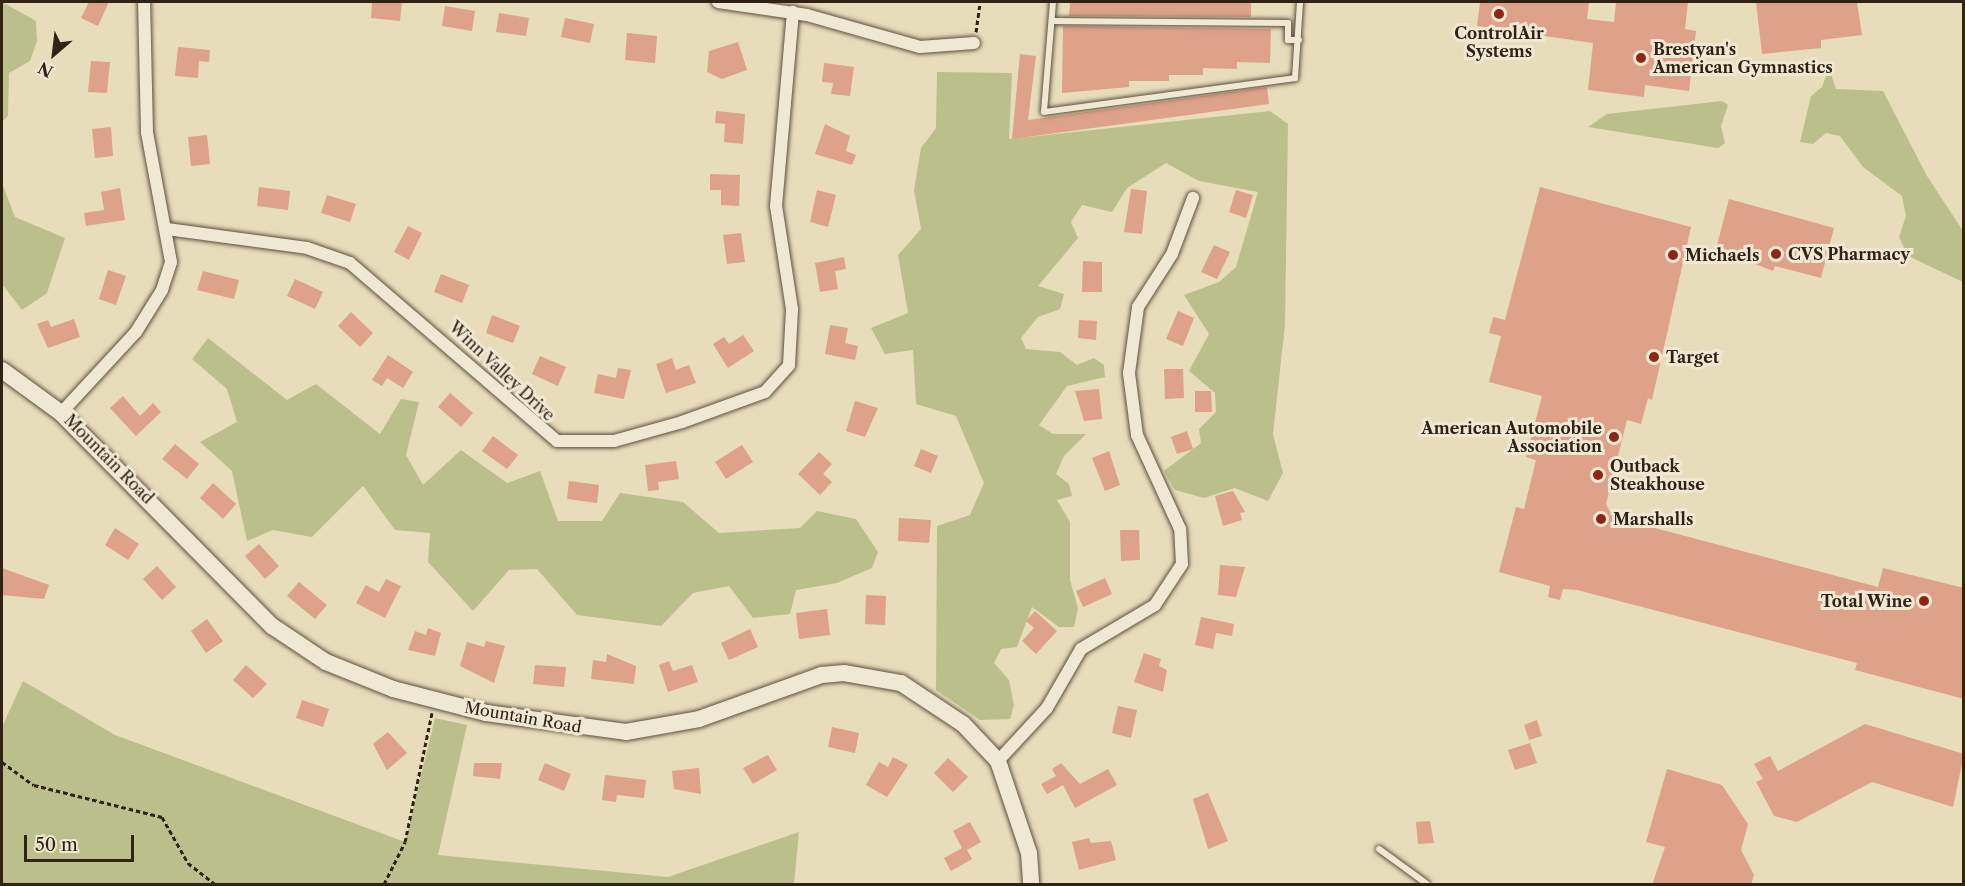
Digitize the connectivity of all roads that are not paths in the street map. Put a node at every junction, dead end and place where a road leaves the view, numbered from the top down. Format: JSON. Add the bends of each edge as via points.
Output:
{"nodes":[{"id":1,"x":144,"y":2,"type":"edge"},
{"id":2,"x":718,"y":2,"type":"edge"},
{"id":3,"x":1053,"y":2,"type":"edge"},
{"id":4,"x":1300,"y":2,"type":"edge"},
{"id":5,"x":793,"y":12,"type":"junction"},
{"id":6,"x":1052,"y":21,"type":"junction"},
{"id":7,"x":1299,"y":40,"type":"junction"},
{"id":8,"x":974,"y":43,"type":"road end"},
{"id":9,"x":1193,"y":198,"type":"dead end"},
{"id":10,"x":167,"y":229,"type":"junction"},
{"id":11,"x":2,"y":370,"type":"edge"},
{"id":12,"x":61,"y":412,"type":"junction"},
{"id":13,"x":998,"y":761,"type":"junction"},
{"id":14,"x":1379,"y":849,"type":"dead end"},
{"id":15,"x":1031,"y":885,"type":"edge"},
{"id":16,"x":1427,"y":885,"type":"edge"}],
"edges":[{"from":1,"to":10,"type":"street","via":[[147,132]]},
{"from":2,"to":5,"type":"street"},
{"from":3,"to":6,"type":"lane"},
{"from":4,"to":7,"type":"lane"},
{"from":5,"to":8,"type":"street","via":[[920,47]]},
{"from":5,"to":10,"type":"street","name":"Winn Valley Drive","via":[[776,206],[792,309],[789,365],[765,392],[682,422],[614,441],[557,441],[350,263],[307,248]]},
{"from":6,"to":7,"type":"lane","via":[[1288,23],[1288,40]]},
{"from":6,"to":7,"type":"lane","via":[[1044,112],[1295,78]]},
{"from":9,"to":13,"type":"street","via":[[1172,254],[1138,308],[1129,373],[1137,435],[1180,529],[1182,564],[1155,605],[1081,649],[1047,708]]},
{"from":10,"to":12,"type":"street","via":[[171,262],[153,309]]},
{"from":11,"to":12,"type":"street","name":"Mountain Road"},
{"from":12,"to":13,"type":"street","name":"Mountain Road","via":[[298,645],[361,677],[434,700],[564,727],[626,732],[699,719],[795,682],[844,673],[901,683],[963,724]]},
{"from":13,"to":15,"type":"street","name":"Mountain Road","via":[[1029,853]]},
{"from":14,"to":16,"type":"lane"}]}
